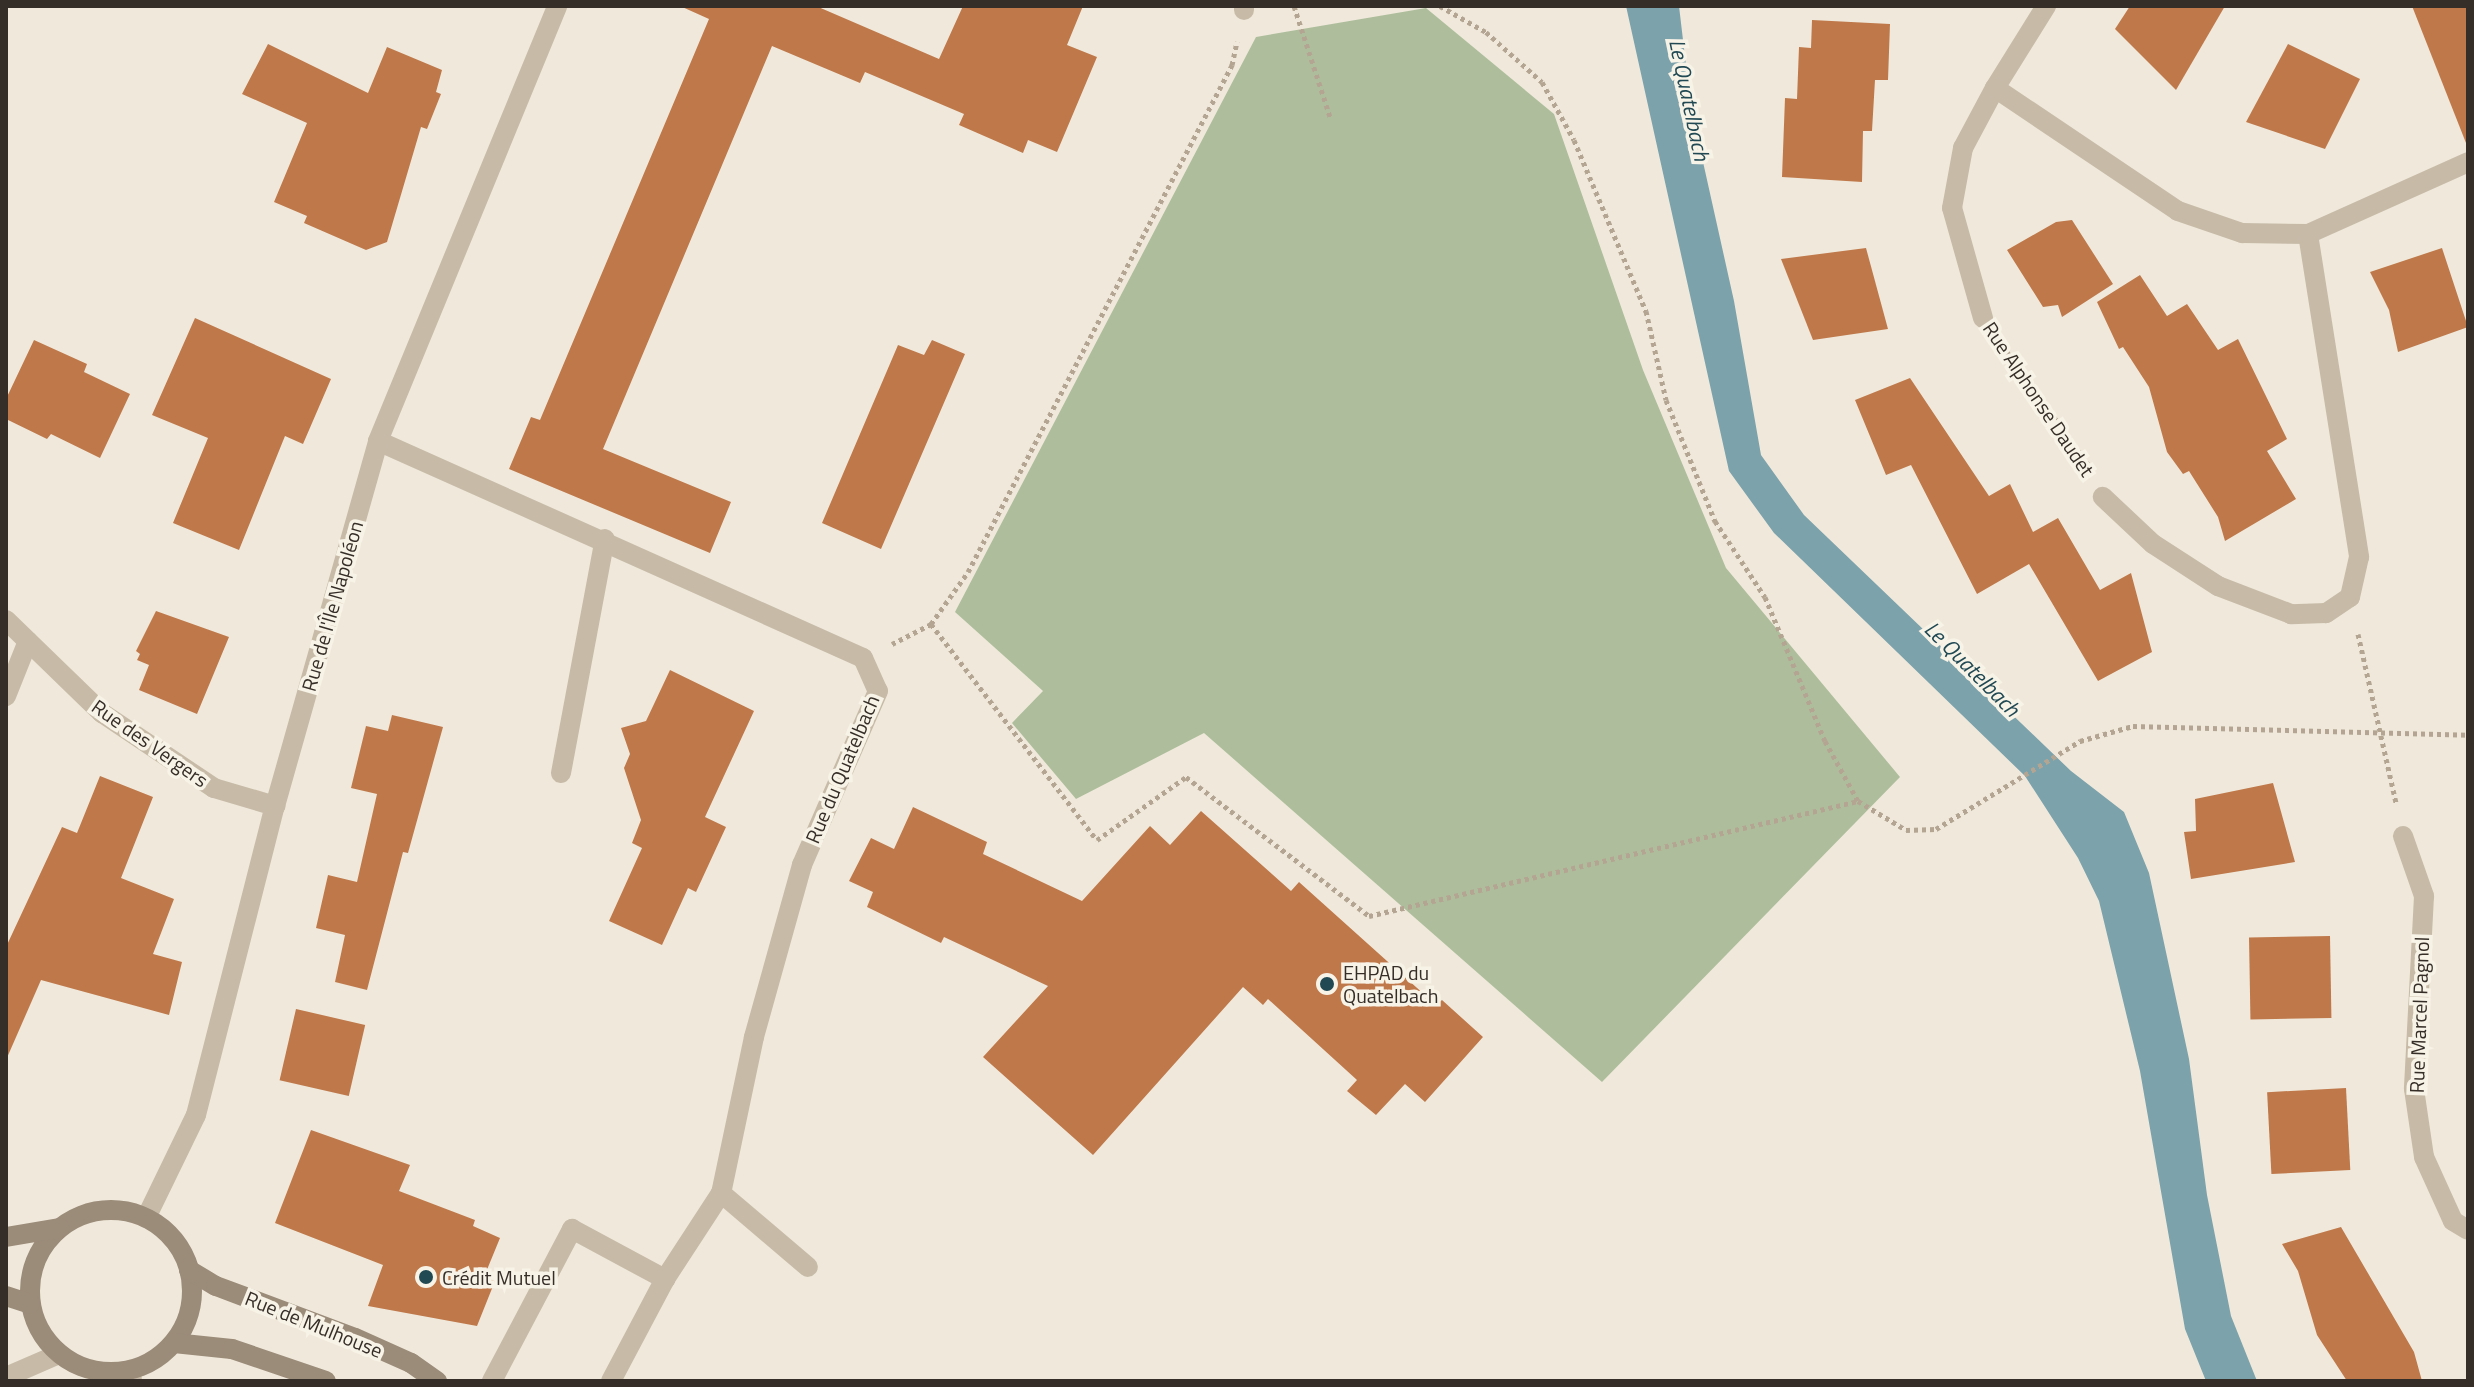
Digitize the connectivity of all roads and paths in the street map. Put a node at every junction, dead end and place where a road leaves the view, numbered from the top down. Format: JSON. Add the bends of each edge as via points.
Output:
{"nodes":[{"id":1,"x":557,"y":6,"type":"edge"},
{"id":2,"x":1294,"y":6,"type":"edge"},
{"id":3,"x":1440,"y":6,"type":"edge"},
{"id":4,"x":2046,"y":6,"type":"edge"},
{"id":5,"x":1244,"y":8,"type":"edge"},
{"id":6,"x":1995,"y":88,"type":"junction"},
{"id":7,"x":1330,"y":117,"type":"dead end"},
{"id":8,"x":2468,"y":162,"type":"edge"},
{"id":9,"x":2308,"y":234,"type":"junction"},
{"id":10,"x":1983,"y":318,"type":"joint"},
{"id":11,"x":378,"y":441,"type":"junction"},
{"id":12,"x":2103,"y":497,"type":"joint"},
{"id":13,"x":605,"y":539,"type":"junction"},
{"id":14,"x":2350,"y":597,"type":"junction"},
{"id":15,"x":6,"y":620,"type":"edge"},
{"id":16,"x":28,"y":641,"type":"junction"},
{"id":17,"x":6,"y":696,"type":"edge"},
{"id":18,"x":2380,"y":731,"type":"junction"},
{"id":19,"x":2468,"y":735,"type":"edge"},
{"id":20,"x":561,"y":773,"type":"dead end"},
{"id":21,"x":1858,"y":801,"type":"junction"},
{"id":22,"x":275,"y":806,"type":"junction"},
{"id":23,"x":2403,"y":836,"type":"joint"},
{"id":24,"x":721,"y":1193,"type":"junction"},
{"id":25,"x":146,"y":1218,"type":"junction"},
{"id":26,"x":59,"y":1228,"type":"junction"},
{"id":27,"x":2468,"y":1230,"type":"edge"},
{"id":28,"x":6,"y":1237,"type":"edge"},
{"id":29,"x":808,"y":1267,"type":"dead end"},
{"id":30,"x":189,"y":1270,"type":"junction"},
{"id":31,"x":665,"y":1279,"type":"junction"},
{"id":32,"x":6,"y":1296,"type":"edge"},
{"id":33,"x":30,"y":1304,"type":"junction"},
{"id":34,"x":174,"y":1343,"type":"junction"},
{"id":35,"x":59,"y":1354,"type":"junction"},
{"id":36,"x":132,"y":1375,"type":"edge"},
{"id":37,"x":6,"y":1377,"type":"edge"},
{"id":38,"x":326,"y":1381,"type":"edge"},
{"id":39,"x":437,"y":1381,"type":"edge"},
{"id":40,"x":492,"y":1381,"type":"edge"},
{"id":41,"x":611,"y":1381,"type":"edge"}],
"edges":[{"from":1,"to":11,"type":"street","name":"Rue de l'Île Napoléon"},
{"from":2,"to":7,"type":"path"},
{"from":3,"to":21,"type":"path","via":[[1486,32],[1542,82],[1574,140],[1646,311],[1666,400],[1715,521],[1765,597],[1825,741]]},
{"from":4,"to":6,"type":"street","name":"Rue Alphonse Daudet"},
{"from":5,"to":21,"type":"path","via":[[1232,65],[968,572],[931,624],[1097,840],[1186,777],[1369,916]]},
{"from":6,"to":9,"type":"street","via":[[2178,211],[2242,233]]},
{"from":6,"to":10,"type":"street","name":"Rue Alphonse Daudet","via":[[1963,148],[1952,208]]},
{"from":8,"to":9,"type":"street"},
{"from":9,"to":14,"type":"street","via":[[2359,557]]},
{"from":10,"to":12,"type":"path","name":"Rue Alphonse Daudet","via":[[2090,467]]},
{"from":11,"to":13,"type":"street","name":"Rue du Quatelbach"},
{"from":11,"to":22,"type":"street","name":"Rue de l'Île Napoléon"},
{"from":12,"to":14,"type":"street","name":"Rue Alphonse Daudet","via":[[2153,544],[2218,586],[2291,614],[2326,613]]},
{"from":13,"to":20,"type":"street"},
{"from":13,"to":24,"type":"street","name":"Rue du Quatelbach","via":[[863,658],[878,691],[802,865],[754,1037]]},
{"from":14,"to":18,"type":"path"},
{"from":15,"to":16,"type":"street","name":"Rue des Vergers"},
{"from":16,"to":17,"type":"street"},
{"from":16,"to":22,"type":"street","name":"Rue des Vergers","via":[[102,713],[127,730],[214,788]]},
{"from":18,"to":19,"type":"path"},
{"from":18,"to":21,"type":"path","via":[[2133,726],[2080,741],[1936,829],[1906,830]]},
{"from":18,"to":23,"type":"path"},
{"from":22,"to":25,"type":"street","name":"Rue de l'Île Napoléon","via":[[196,1115]]},
{"from":23,"to":27,"type":"street","name":"Rue Marcel Pagnol","via":[[2424,896],[2414,1089],[2424,1157],[2453,1221]]},
{"from":24,"to":29,"type":"street"},
{"from":24,"to":31,"type":"street"},
{"from":25,"to":26,"type":"main road","via":[[125,1210],[101,1210]]},
{"from":25,"to":30,"type":"main road","via":[[166,1231]]},
{"from":26,"to":28,"type":"main road"},
{"from":26,"to":33,"type":"main road","via":[[35,1262]]},
{"from":30,"to":34,"type":"main road","via":[[192,1295]]},
{"from":30,"to":39,"type":"main road","name":"Rue de Mulhouse","via":[[216,1286],[411,1363]]},
{"from":31,"to":40,"type":"street","via":[[572,1229]]},
{"from":31,"to":41,"type":"street"},
{"from":32,"to":33,"type":"main road"},
{"from":33,"to":35,"type":"main road","via":[[35,1323]]},
{"from":34,"to":36,"type":"main road"},
{"from":34,"to":38,"type":"main road","via":[[232,1349]]},
{"from":35,"to":36,"type":"main road","via":[[80,1367]]},
{"from":35,"to":37,"type":"street"}]}
